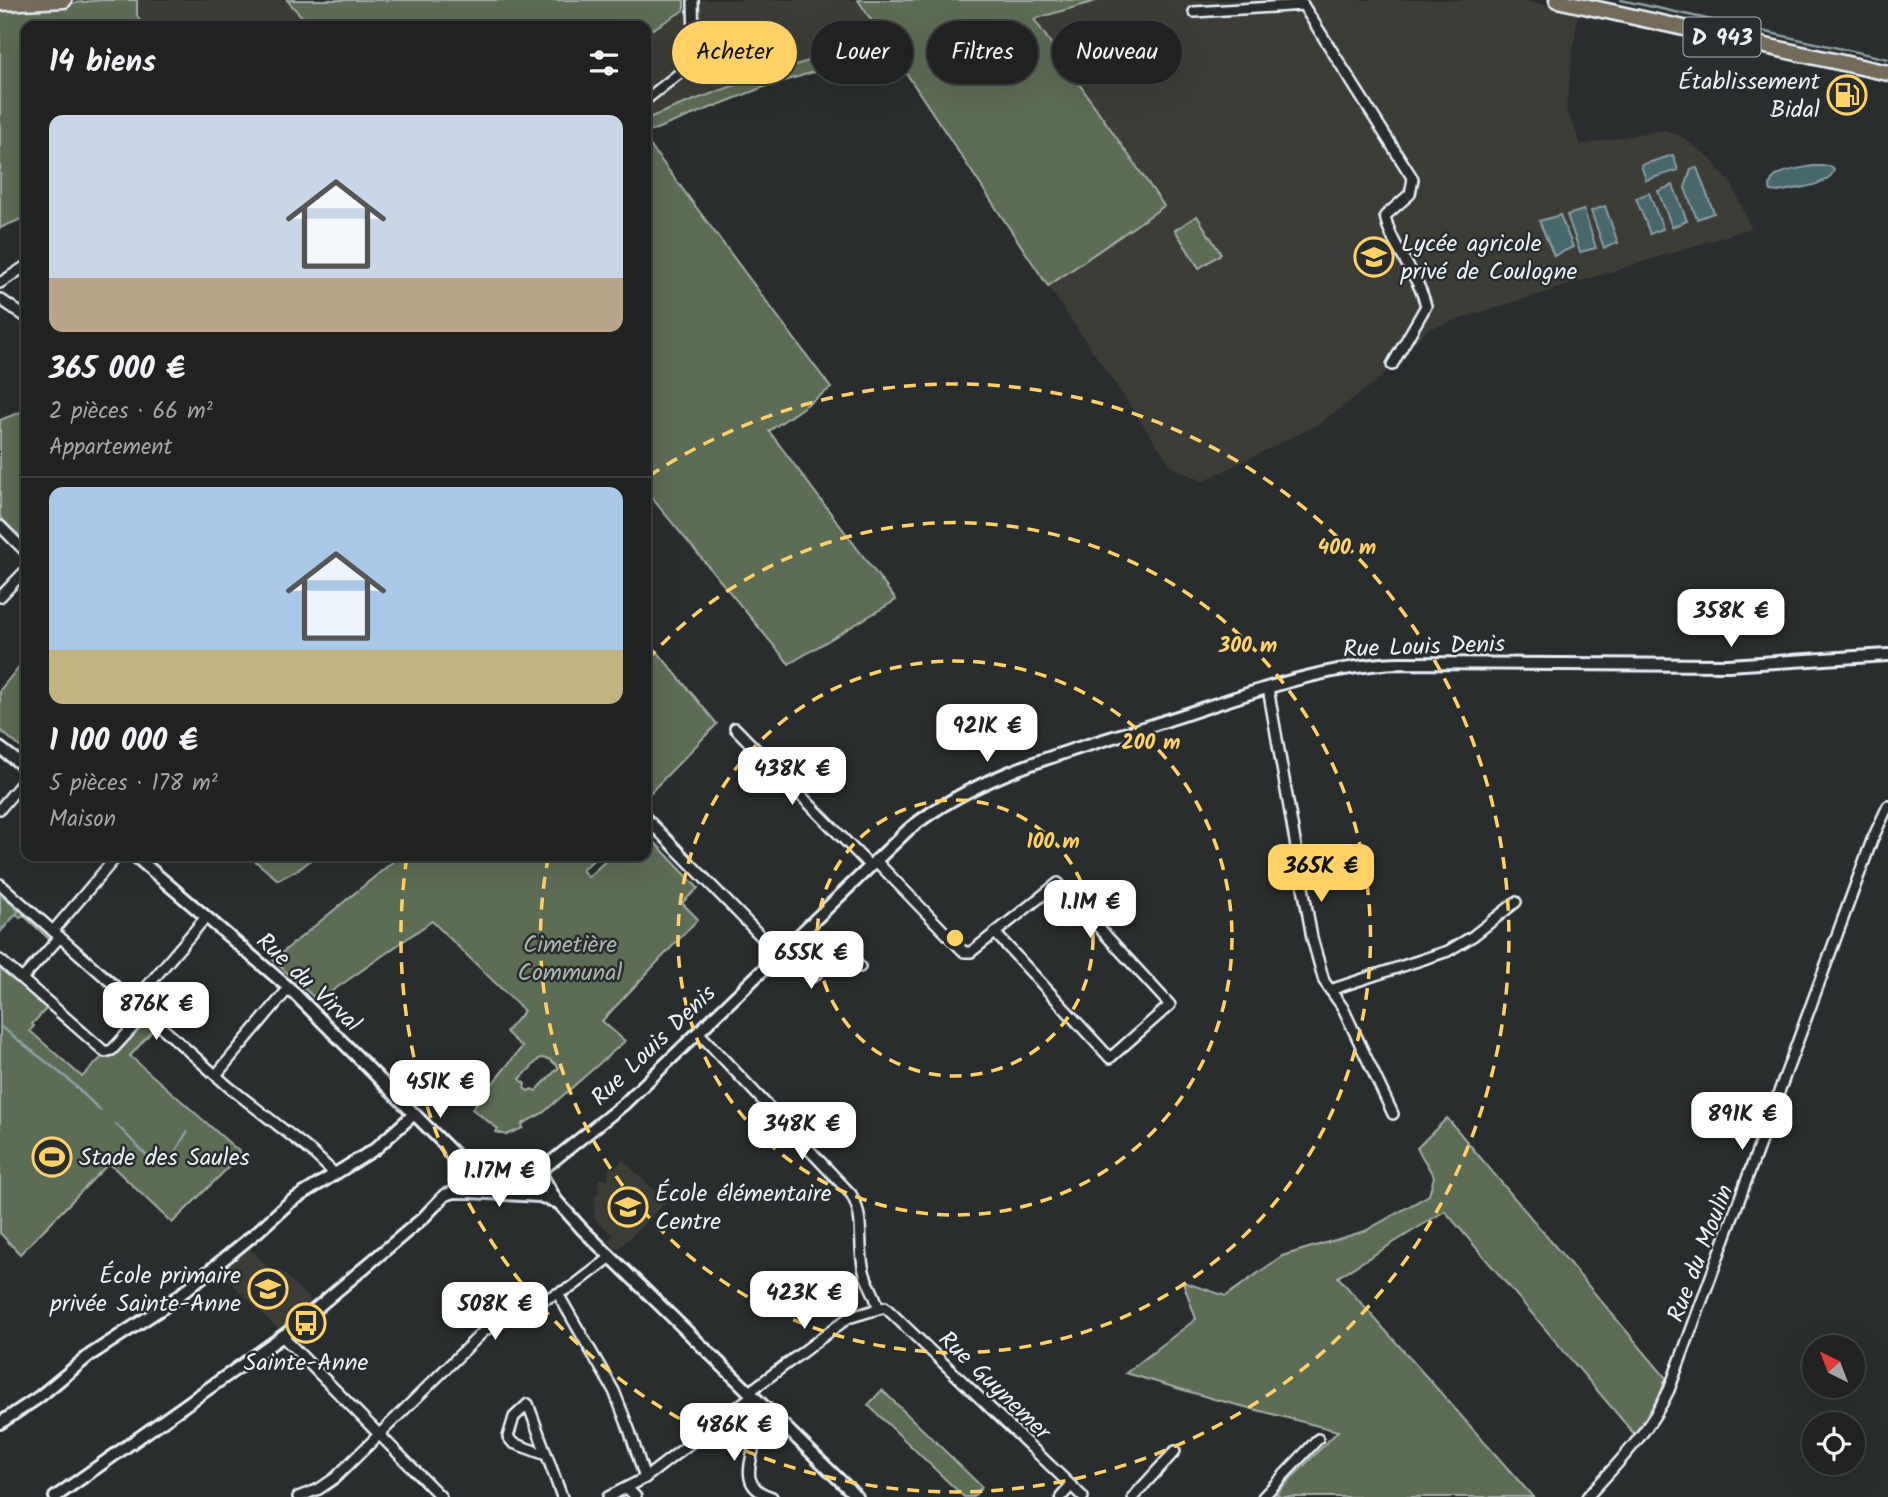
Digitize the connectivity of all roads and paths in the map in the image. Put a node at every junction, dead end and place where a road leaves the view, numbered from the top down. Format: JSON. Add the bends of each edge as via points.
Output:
{"nodes":[{"id":1,"x":64,"y":0,"type":"edge"},
{"id":2,"x":693,"y":0,"type":"edge"},
{"id":3,"x":1557,"y":0,"type":"edge"},
{"id":4,"x":1301,"y":2,"type":"edge"},
{"id":5,"x":0,"y":4,"type":"edge"},
{"id":6,"x":1194,"y":12,"type":"dead end"},
{"id":7,"x":1888,"y":73,"type":"edge"},
{"id":8,"x":651,"y":96,"type":"edge"},
{"id":9,"x":21,"y":269,"type":"edge"},
{"id":10,"x":0,"y":283,"type":"edge"},
{"id":11,"x":0,"y":299,"type":"edge"},
{"id":12,"x":21,"y":314,"type":"edge"},
{"id":13,"x":1392,"y":365,"type":"dead end"},
{"id":14,"x":0,"y":526,"type":"edge"},
{"id":15,"x":21,"y":547,"type":"edge"},
{"id":16,"x":21,"y":575,"type":"edge"},
{"id":17,"x":0,"y":597,"type":"edge"},
{"id":18,"x":1888,"y":655,"type":"edge"},
{"id":19,"x":1268,"y":688,"type":"junction"},
{"id":20,"x":735,"y":728,"type":"dead end"},
{"id":21,"x":0,"y":748,"type":"edge"},
{"id":22,"x":21,"y":764,"type":"edge"},
{"id":23,"x":21,"y":784,"type":"edge"},
{"id":24,"x":1888,"y":806,"type":"edge"},
{"id":25,"x":0,"y":809,"type":"edge"},
{"id":26,"x":651,"y":823,"type":"edge"},
{"id":27,"x":113,"y":861,"type":"edge"},
{"id":28,"x":141,"y":861,"type":"edge"},
{"id":29,"x":872,"y":862,"type":"junction"},
{"id":30,"x":0,"y":884,"type":"edge"},
{"id":31,"x":1517,"y":902,"type":"dead end"},
{"id":32,"x":206,"y":917,"type":"junction"},
{"id":33,"x":56,"y":934,"type":"junction"},
{"id":34,"x":996,"y":934,"type":"junction"},
{"id":35,"x":782,"y":951,"type":"junction"},
{"id":36,"x":0,"y":960,"type":"edge"},
{"id":37,"x":860,"y":967,"type":"dead end"},
{"id":38,"x":22,"y":979,"type":"junction"},
{"id":39,"x":289,"y":988,"type":"junction"},
{"id":40,"x":1330,"y":990,"type":"junction"},
{"id":41,"x":134,"y":1002,"type":"junction"},
{"id":42,"x":146,"y":1013,"type":"junction"},
{"id":43,"x":698,"y":1032,"type":"junction"},
{"id":44,"x":216,"y":1075,"type":"junction"},
{"id":45,"x":1393,"y":1114,"type":"dead end"},
{"id":46,"x":413,"y":1115,"type":"junction"},
{"id":47,"x":446,"y":1148,"type":"junction"},
{"id":48,"x":473,"y":1161,"type":"junction"},
{"id":49,"x":335,"y":1174,"type":"junction"},
{"id":50,"x":541,"y":1175,"type":"junction"},
{"id":51,"x":461,"y":1177,"type":"junction"},
{"id":52,"x":471,"y":1192,"type":"junction"},
{"id":53,"x":530,"y":1195,"type":"junction"},
{"id":54,"x":560,"y":1206,"type":"junction"},
{"id":55,"x":611,"y":1257,"type":"junction"},
{"id":56,"x":558,"y":1294,"type":"junction"},
{"id":57,"x":878,"y":1308,"type":"junction"},
{"id":58,"x":282,"y":1336,"type":"junction"},
{"id":59,"x":751,"y":1393,"type":"junction"},
{"id":60,"x":766,"y":1408,"type":"junction"},
{"id":61,"x":0,"y":1423,"type":"edge"},
{"id":62,"x":379,"y":1435,"type":"junction"},
{"id":63,"x":1318,"y":1439,"type":"dead end"},
{"id":64,"x":1175,"y":1451,"type":"dead end"},
{"id":65,"x":546,"y":1455,"type":"junction"},
{"id":66,"x":645,"y":1478,"type":"junction"},
{"id":67,"x":1071,"y":1486,"type":"junction"},
{"id":68,"x":627,"y":1488,"type":"junction"},
{"id":69,"x":55,"y":1497,"type":"edge"},
{"id":70,"x":298,"y":1497,"type":"edge"},
{"id":71,"x":441,"y":1497,"type":"edge"},
{"id":72,"x":562,"y":1497,"type":"edge"},
{"id":73,"x":608,"y":1497,"type":"edge"},
{"id":74,"x":636,"y":1497,"type":"edge"},
{"id":75,"x":772,"y":1497,"type":"edge"},
{"id":76,"x":858,"y":1497,"type":"edge"},
{"id":77,"x":1061,"y":1497,"type":"edge"},
{"id":78,"x":1083,"y":1497,"type":"edge"},
{"id":79,"x":1133,"y":1497,"type":"edge"},
{"id":80,"x":1263,"y":1497,"type":"edge"},
{"id":81,"x":1587,"y":1497,"type":"edge"}],
"edges":[{"from":1,"to":5,"type":"main road"},
{"from":2,"to":8,"type":"street","via":[[690,65]]},
{"from":3,"to":7,"type":"main road","number":"D 943"},
{"from":4,"to":6,"type":"street"},
{"from":4,"to":13,"type":"street","via":[[1413,179],[1410,194],[1385,216],[1388,233],[1418,282],[1426,306]]},
{"from":9,"to":10,"type":"street"},
{"from":11,"to":12,"type":"street"},
{"from":14,"to":15,"type":"street"},
{"from":16,"to":17,"type":"street"},
{"from":18,"to":19,"type":"street","name":"Rue Louis Denis","via":[[1728,665],[1378,663]]},
{"from":19,"to":29,"type":"street","name":"Rue Louis Denis","via":[[994,778],[928,814]]},
{"from":19,"to":40,"type":"street","via":[[1312,938],[1321,976]]},
{"from":20,"to":29,"type":"street"},
{"from":21,"to":22,"type":"street"},
{"from":23,"to":25,"type":"street"},
{"from":24,"to":81,"type":"street","name":"Rue du Moulin","via":[[1669,1390],[1637,1442]]},
{"from":26,"to":35,"type":"street"},
{"from":27,"to":33,"type":"street"},
{"from":28,"to":32,"type":"street","name":"Rue du Virval"},
{"from":29,"to":34,"type":"street","via":[[964,952]]},
{"from":29,"to":35,"type":"street","name":"Rue Louis Denis"},
{"from":30,"to":33,"type":"street"},
{"from":31,"to":40,"type":"street","via":[[1448,951]]},
{"from":32,"to":39,"type":"street","name":"Rue du Virval"},
{"from":32,"to":41,"type":"street"},
{"from":33,"to":38,"type":"street"},
{"from":33,"to":41,"type":"street"},
{"from":34,"to":34,"type":"street","via":[[1058,883],[1170,1005],[1110,1058]]},
{"from":35,"to":37,"type":"street","via":[[814,976],[843,949]]},
{"from":35,"to":43,"type":"street","name":"Rue Louis Denis"},
{"from":36,"to":38,"type":"street"},
{"from":38,"to":42,"type":"street","via":[[106,1053]]},
{"from":39,"to":44,"type":"street"},
{"from":39,"to":46,"type":"street","name":"Rue du Virval"},
{"from":40,"to":45,"type":"street"},
{"from":41,"to":42,"type":"street"},
{"from":42,"to":44,"type":"street"},
{"from":43,"to":50,"type":"street","name":"Rue Louis Denis","via":[[619,1109]]},
{"from":43,"to":57,"type":"street","via":[[851,1194],[861,1216],[863,1269]]},
{"from":44,"to":49,"type":"street"},
{"from":46,"to":47,"type":"street","name":"Rue du Virval"},
{"from":46,"to":49,"type":"street","via":[[375,1149]]},
{"from":47,"to":48,"type":"street","name":"Rue du Virval"},
{"from":47,"to":51,"type":"street","name":"Rue du Virval"},
{"from":48,"to":50,"type":"street","via":[[530,1164]]},
{"from":48,"to":51,"type":"street"},
{"from":49,"to":61,"type":"street","via":[[290,1202],[170,1303],[90,1355]]},
{"from":50,"to":53,"type":"street","name":"Rue Louis Denis","via":[[539,1189]]},
{"from":50,"to":54,"type":"street"},
{"from":51,"to":52,"type":"street","name":"Rue du Virval"},
{"from":52,"to":53,"type":"street"},
{"from":52,"to":58,"type":"street","via":[[441,1198]]},
{"from":53,"to":54,"type":"street"},
{"from":54,"to":55,"type":"street"},
{"from":55,"to":56,"type":"street"},
{"from":55,"to":59,"type":"street"},
{"from":56,"to":62,"type":"street","via":[[484,1331]]},
{"from":56,"to":66,"type":"street","via":[[614,1391]]},
{"from":57,"to":59,"type":"street","via":[[848,1318]]},
{"from":57,"to":67,"type":"street","name":"Rue Guynemer","via":[[886,1307],[895,1314]]},
{"from":58,"to":62,"type":"street"},
{"from":58,"to":69,"type":"street"},
{"from":59,"to":60,"type":"street"},
{"from":59,"to":66,"type":"street"},
{"from":60,"to":75,"type":"street","via":[[748,1470],[756,1489]]},
{"from":60,"to":76,"type":"street"},
{"from":62,"to":70,"type":"street","via":[[327,1484]]},
{"from":62,"to":71,"type":"street"},
{"from":63,"to":80,"type":"street"},
{"from":64,"to":79,"type":"street"},
{"from":65,"to":65,"type":"street","via":[[508,1437],[514,1417],[527,1404]]},
{"from":65,"to":72,"type":"street"},
{"from":66,"to":68,"type":"street"},
{"from":67,"to":77,"type":"street"},
{"from":67,"to":78,"type":"street","name":"Rue Guynemer"},
{"from":68,"to":73,"type":"street"},
{"from":68,"to":74,"type":"street"}]}
